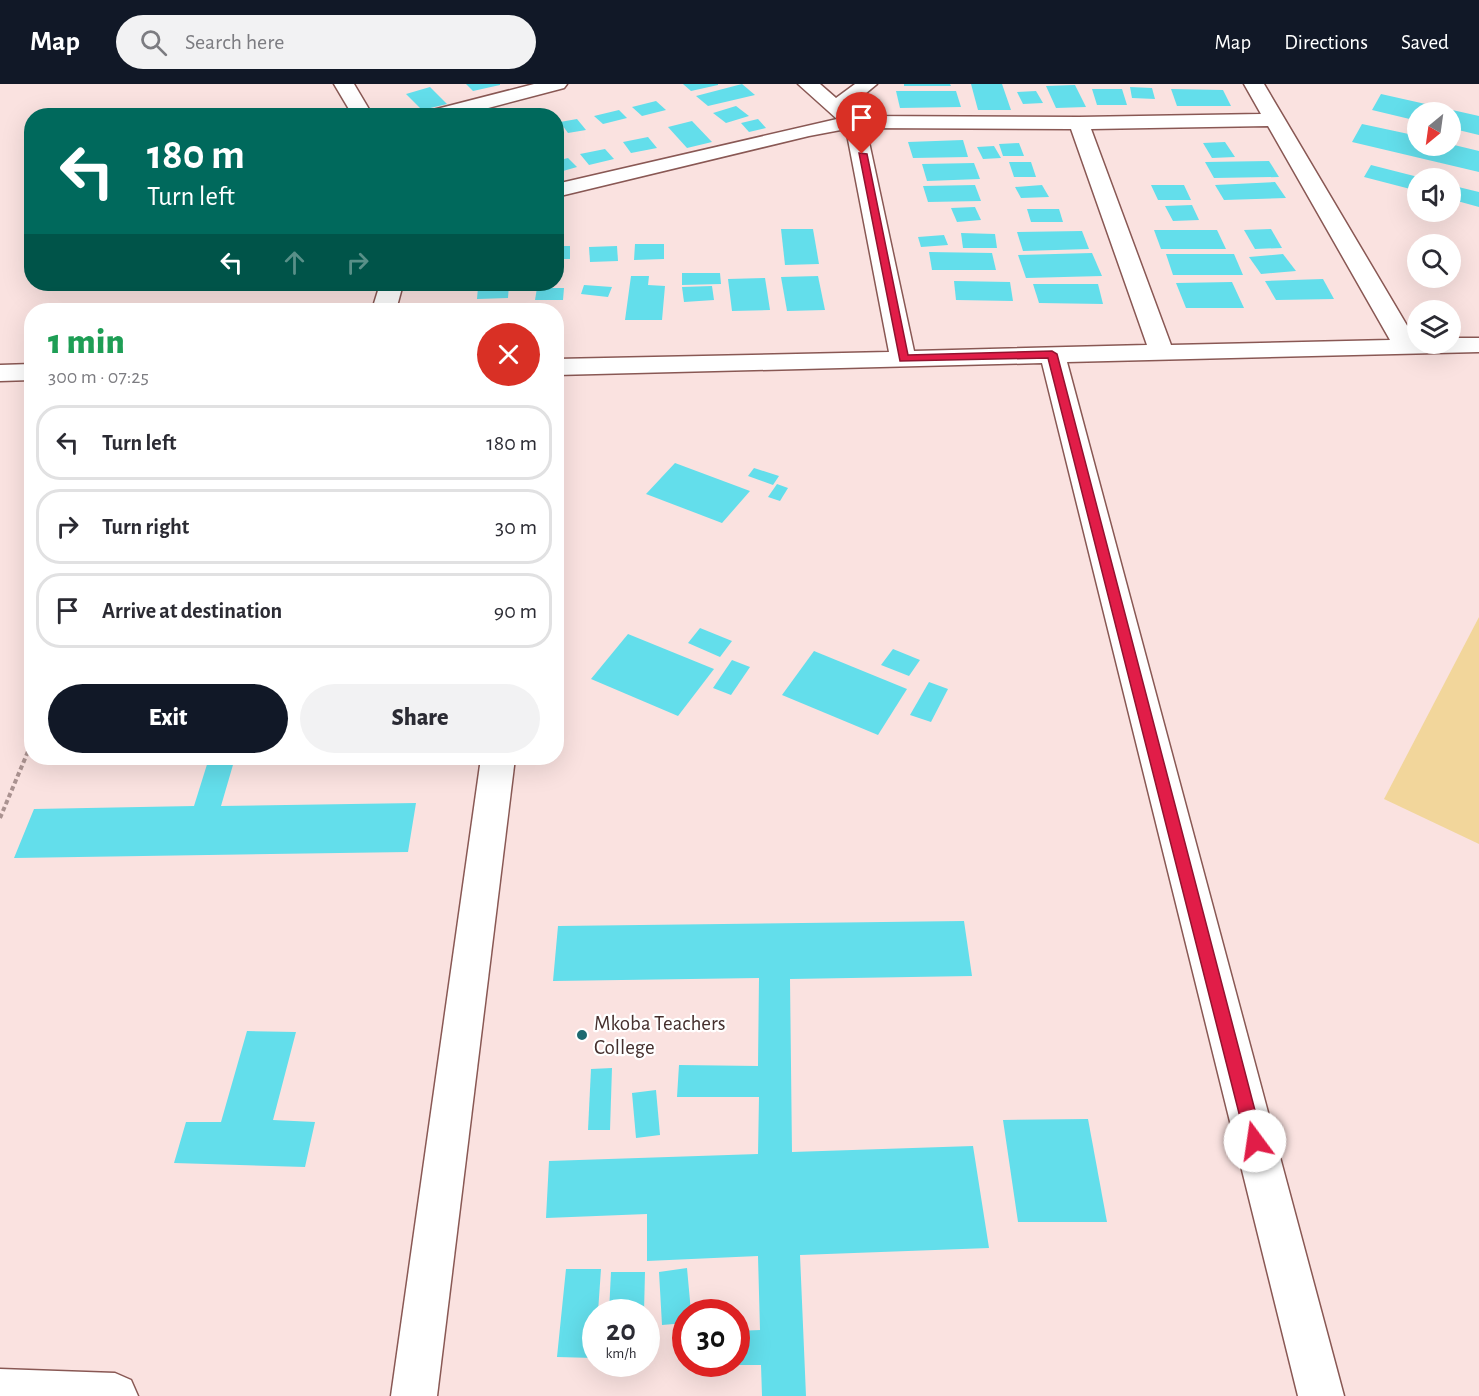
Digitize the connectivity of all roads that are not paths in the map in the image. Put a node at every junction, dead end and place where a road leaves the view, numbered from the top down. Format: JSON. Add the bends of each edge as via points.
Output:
{"nodes":[{"id":1,"x":344,"y":84,"type":"edge"},
{"id":2,"x":557,"y":84,"type":"edge"},
{"id":3,"x":808,"y":84,"type":"edge"},
{"id":4,"x":867,"y":84,"type":"edge"},
{"id":5,"x":1254,"y":84,"type":"edge"},
{"id":6,"x":837,"y":107,"type":"junction"},
{"id":7,"x":358,"y":108,"type":"edge"},
{"id":8,"x":463,"y":108,"type":"edge"},
{"id":9,"x":1275,"y":120,"type":"junction"},
{"id":10,"x":853,"y":122,"type":"junction"},
{"id":11,"x":1079,"y":123,"type":"junction"},
{"id":12,"x":564,"y":189,"type":"edge"},
{"id":13,"x":1461,"y":345,"type":"edge"},
{"id":14,"x":1479,"y":345,"type":"edge"},
{"id":15,"x":1407,"y":346,"type":"joint"},
{"id":16,"x":1162,"y":353,"type":"junction"},
{"id":17,"x":1052,"y":354,"type":"junction"},
{"id":18,"x":903,"y":359,"type":"junction"},
{"id":19,"x":564,"y":367,"type":"edge"},
{"id":20,"x":24,"y":372,"type":"edge"},
{"id":21,"x":0,"y":373,"type":"edge"},
{"id":22,"x":497,"y":765,"type":"edge"},
{"id":23,"x":0,"y":1392,"type":"edge"},
{"id":24,"x":115,"y":1396,"type":"edge"},
{"id":25,"x":414,"y":1396,"type":"edge"},
{"id":26,"x":1321,"y":1396,"type":"edge"}],
"edges":[{"from":1,"to":7,"type":"street"},
{"from":2,"to":8,"type":"street"},
{"from":3,"to":6,"type":"street"},
{"from":4,"to":6,"type":"street"},
{"from":5,"to":9,"type":"street"},
{"from":6,"to":10,"type":"street"},
{"from":9,"to":11,"type":"street"},
{"from":9,"to":15,"type":"street"},
{"from":10,"to":11,"type":"street"},
{"from":10,"to":12,"type":"street"},
{"from":10,"to":18,"type":"street"},
{"from":11,"to":16,"type":"street"},
{"from":13,"to":14,"type":"street"},
{"from":15,"to":16,"type":"street"},
{"from":16,"to":17,"type":"street"},
{"from":17,"to":18,"type":"street"},
{"from":17,"to":26,"type":"street"},
{"from":18,"to":19,"type":"street"},
{"from":20,"to":21,"type":"street"},
{"from":22,"to":25,"type":"street"},
{"from":23,"to":24,"type":"street"}]}
